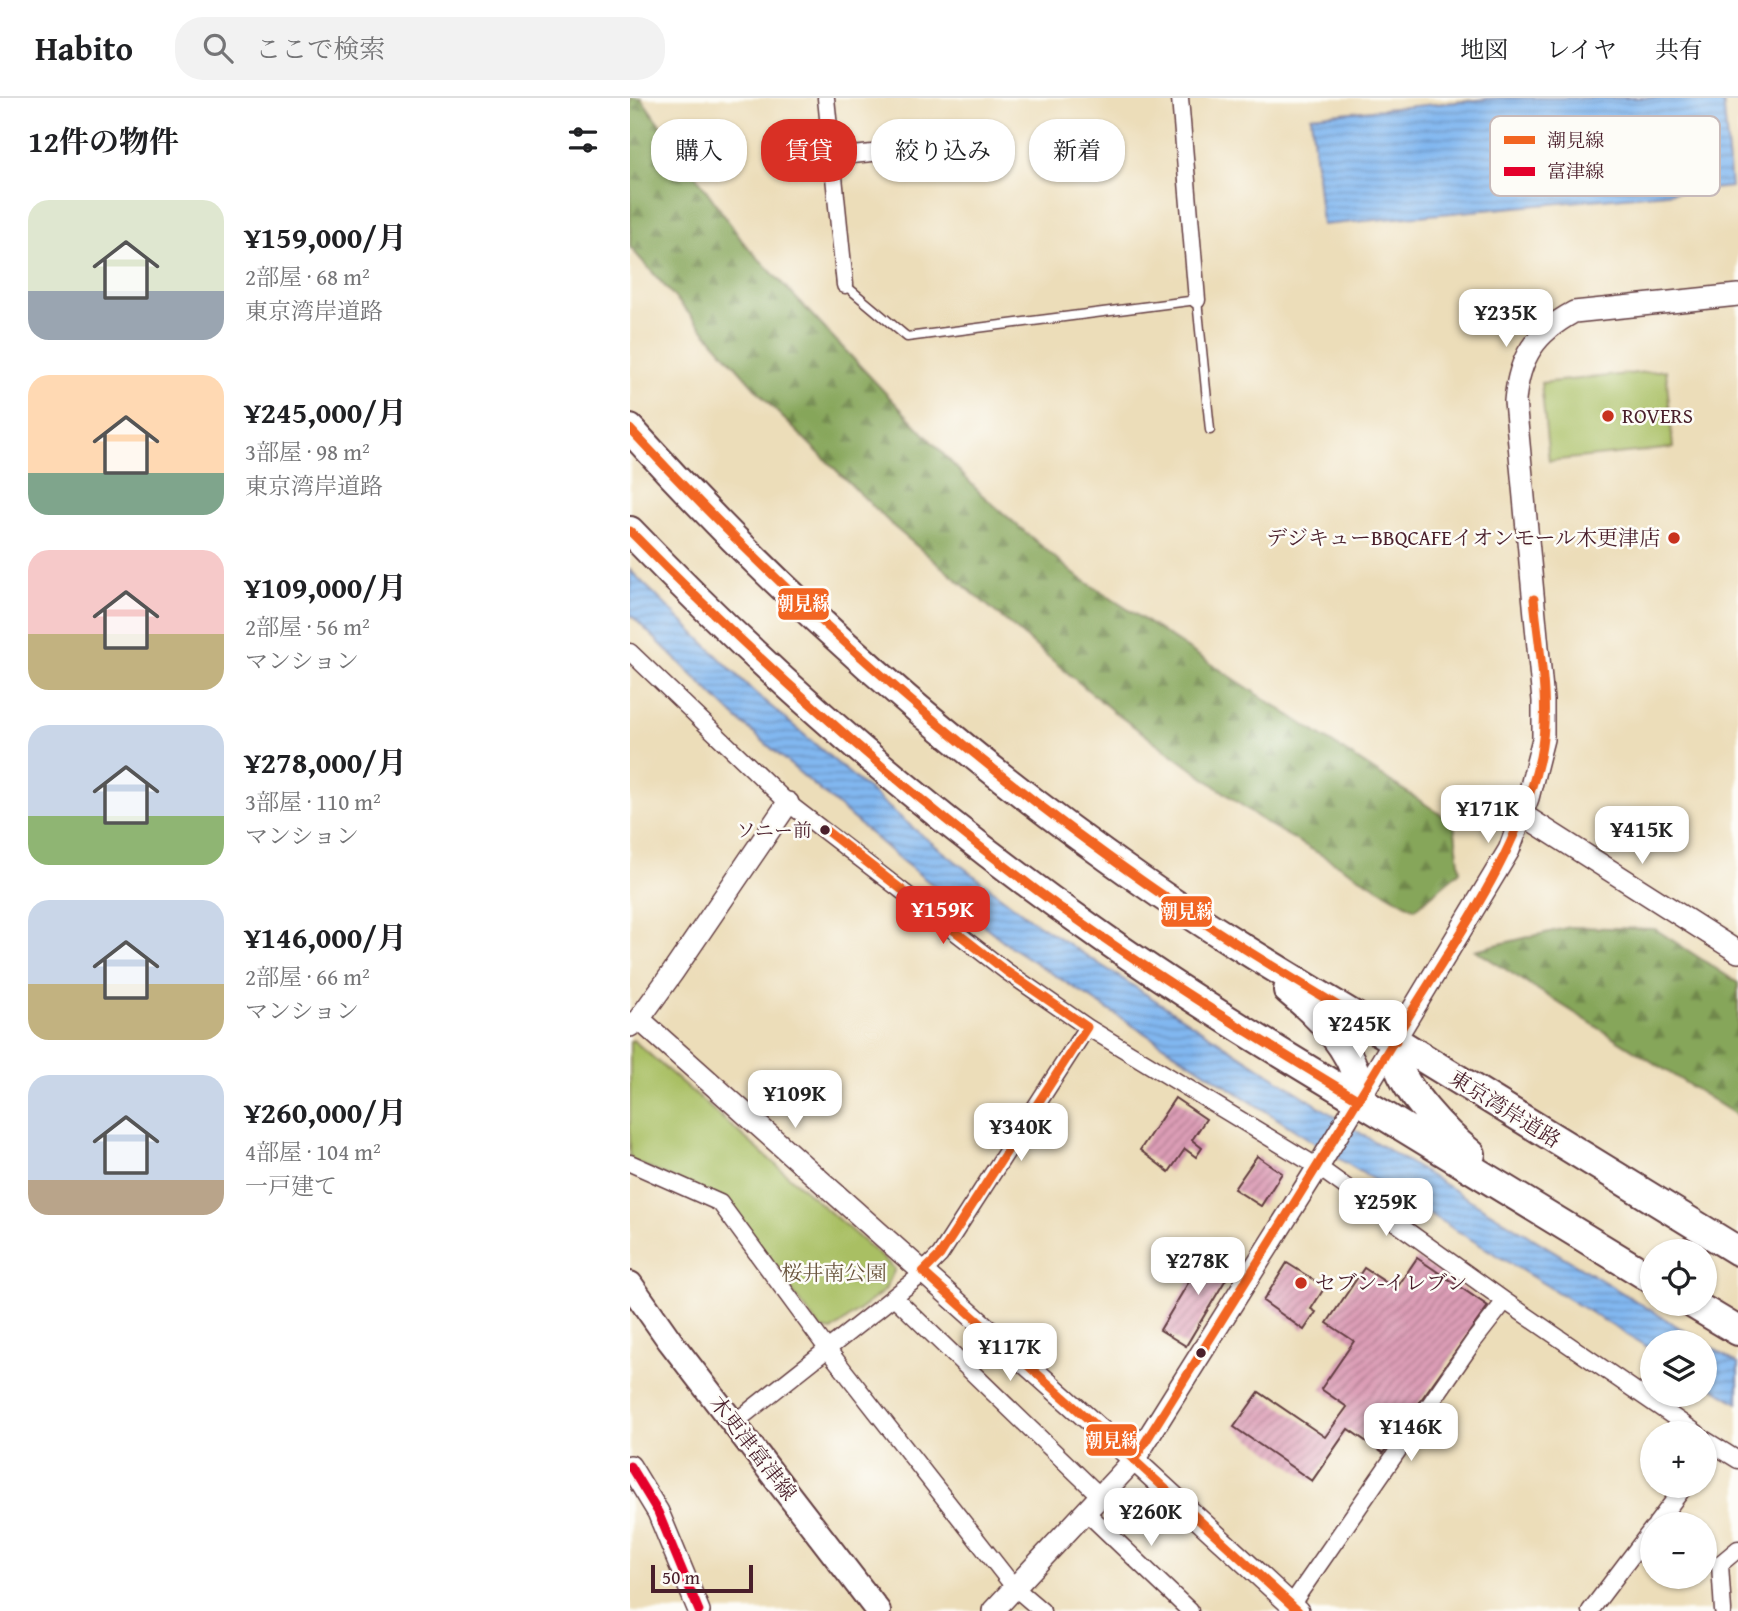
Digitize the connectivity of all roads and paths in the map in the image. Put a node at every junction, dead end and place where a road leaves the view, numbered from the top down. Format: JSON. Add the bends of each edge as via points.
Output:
{"nodes":[{"id":1,"x":826,"y":98,"type":"edge"},
{"id":2,"x":1180,"y":98,"type":"edge"},
{"id":3,"x":828,"y":119,"type":"edge"},
{"id":4,"x":835,"y":182,"type":"edge"},
{"id":5,"x":845,"y":285,"type":"joint"},
{"id":6,"x":1738,"y":295,"type":"edge"},
{"id":7,"x":1197,"y":300,"type":"junction"},
{"id":8,"x":630,"y":429,"type":"edge"},
{"id":9,"x":1210,"y":430,"type":"dead end"},
{"id":10,"x":630,"y":531,"type":"edge"},
{"id":11,"x":630,"y":652,"type":"edge"},
{"id":12,"x":788,"y":803,"type":"junction"},
{"id":13,"x":1523,"y":815,"type":"junction"},
{"id":14,"x":1184,"y":910,"type":"junction"},
{"id":15,"x":1738,"y":952,"type":"edge"},
{"id":16,"x":634,"y":1022,"type":"edge"},
{"id":17,"x":1087,"y":1027,"type":"junction"},
{"id":18,"x":1396,"y":1041,"type":"junction"},
{"id":19,"x":1359,"y":1100,"type":"junction"},
{"id":20,"x":630,"y":1163,"type":"edge"},
{"id":21,"x":1318,"y":1167,"type":"junction"},
{"id":22,"x":1577,"y":1233,"type":"junction"},
{"id":23,"x":1738,"y":1251,"type":"edge"},
{"id":24,"x":923,"y":1272,"type":"junction"},
{"id":25,"x":1640,"y":1272,"type":"edge"},
{"id":26,"x":630,"y":1284,"type":"edge"},
{"id":27,"x":894,"y":1297,"type":"junction"},
{"id":28,"x":1505,"y":1301,"type":"junction"},
{"id":29,"x":1713,"y":1316,"type":"edge"},
{"id":30,"x":1738,"y":1331,"type":"edge"},
{"id":31,"x":828,"y":1350,"type":"junction"},
{"id":32,"x":1680,"y":1421,"type":"edge"},
{"id":33,"x":734,"y":1423,"type":"junction"},
{"id":34,"x":1717,"y":1446,"type":"edge"},
{"id":35,"x":1134,"y":1460,"type":"junction"},
{"id":36,"x":1738,"y":1460,"type":"edge"},
{"id":37,"x":630,"y":1466,"type":"edge"},
{"id":38,"x":1676,"y":1498,"type":"edge"},
{"id":39,"x":1093,"y":1504,"type":"junction"},
{"id":40,"x":1665,"y":1512,"type":"edge"},
{"id":41,"x":1640,"y":1545,"type":"edge"},
{"id":42,"x":1738,"y":1549,"type":"edge"},
{"id":43,"x":1014,"y":1587,"type":"junction"},
{"id":44,"x":1294,"y":1608,"type":"edge"},
{"id":45,"x":699,"y":1611,"type":"edge"},
{"id":46,"x":878,"y":1611,"type":"edge"},
{"id":47,"x":993,"y":1611,"type":"edge"},
{"id":48,"x":1042,"y":1611,"type":"edge"},
{"id":49,"x":1190,"y":1611,"type":"edge"},
{"id":50,"x":1590,"y":1611,"type":"edge"},
{"id":51,"x":1723,"y":1611,"type":"edge"}],
"edges":[{"from":1,"to":3,"type":"street"},
{"from":2,"to":7,"type":"street"},
{"from":4,"to":5,"type":"street"},
{"from":5,"to":7,"type":"lane","via":[[907,337]]},
{"from":6,"to":13,"type":"street","via":[[1574,312],[1552,324],[1521,364],[1515,401],[1543,701],[1543,740]]},
{"from":7,"to":9,"type":"lane"},
{"from":8,"to":14,"type":"highway","name":"東京湾岸道路","via":[[775,580],[876,672],[1051,815]]},
{"from":10,"to":19,"type":"highway","via":[[779,677],[960,832],[1174,986]]},
{"from":11,"to":12,"type":"street"},
{"from":12,"to":16,"type":"street"},
{"from":12,"to":17,"type":"street","via":[[1006,971]]},
{"from":13,"to":15,"type":"street"},
{"from":13,"to":18,"type":"street","via":[[1509,850]]},
{"from":14,"to":18,"type":"highway","name":"東京湾岸道路"},
{"from":14,"to":19,"type":"highway","via":[[1312,1011],[1352,1065],[1360,1086]]},
{"from":16,"to":24,"type":"street"},
{"from":17,"to":21,"type":"street"},
{"from":17,"to":24,"type":"street","via":[[940,1255]]},
{"from":18,"to":19,"type":"street"},
{"from":18,"to":22,"type":"highway","via":[[1396,1060],[1403,1074],[1439,1125]]},
{"from":18,"to":23,"type":"highway","name":"東京湾岸道路"},
{"from":19,"to":21,"type":"street"},
{"from":19,"to":22,"type":"highway"},
{"from":20,"to":31,"type":"street","via":[[720,1203]]},
{"from":21,"to":28,"type":"street"},
{"from":21,"to":35,"type":"street"},
{"from":22,"to":25,"type":"highway"},
{"from":24,"to":27,"type":"street"},
{"from":24,"to":35,"type":"street"},
{"from":26,"to":33,"type":"main road","name":"木更津富津線"},
{"from":27,"to":31,"type":"street"},
{"from":27,"to":39,"type":"street"},
{"from":28,"to":32,"type":"street"},
{"from":28,"to":44,"type":"street"},
{"from":29,"to":30,"type":"highway"},
{"from":31,"to":33,"type":"street"},
{"from":31,"to":43,"type":"street"},
{"from":33,"to":46,"type":"main road","name":"木更津富津線"},
{"from":34,"to":36,"type":"street"},
{"from":35,"to":39,"type":"street"},
{"from":35,"to":44,"type":"street"},
{"from":37,"to":45,"type":"street","via":[[657,1512]]},
{"from":38,"to":40,"type":"street"},
{"from":39,"to":43,"type":"street"},
{"from":39,"to":49,"type":"street"},
{"from":41,"to":50,"type":"street"},
{"from":42,"to":51,"type":"street","via":[[1720,1564]]},
{"from":43,"to":47,"type":"street"},
{"from":43,"to":48,"type":"street"}]}
